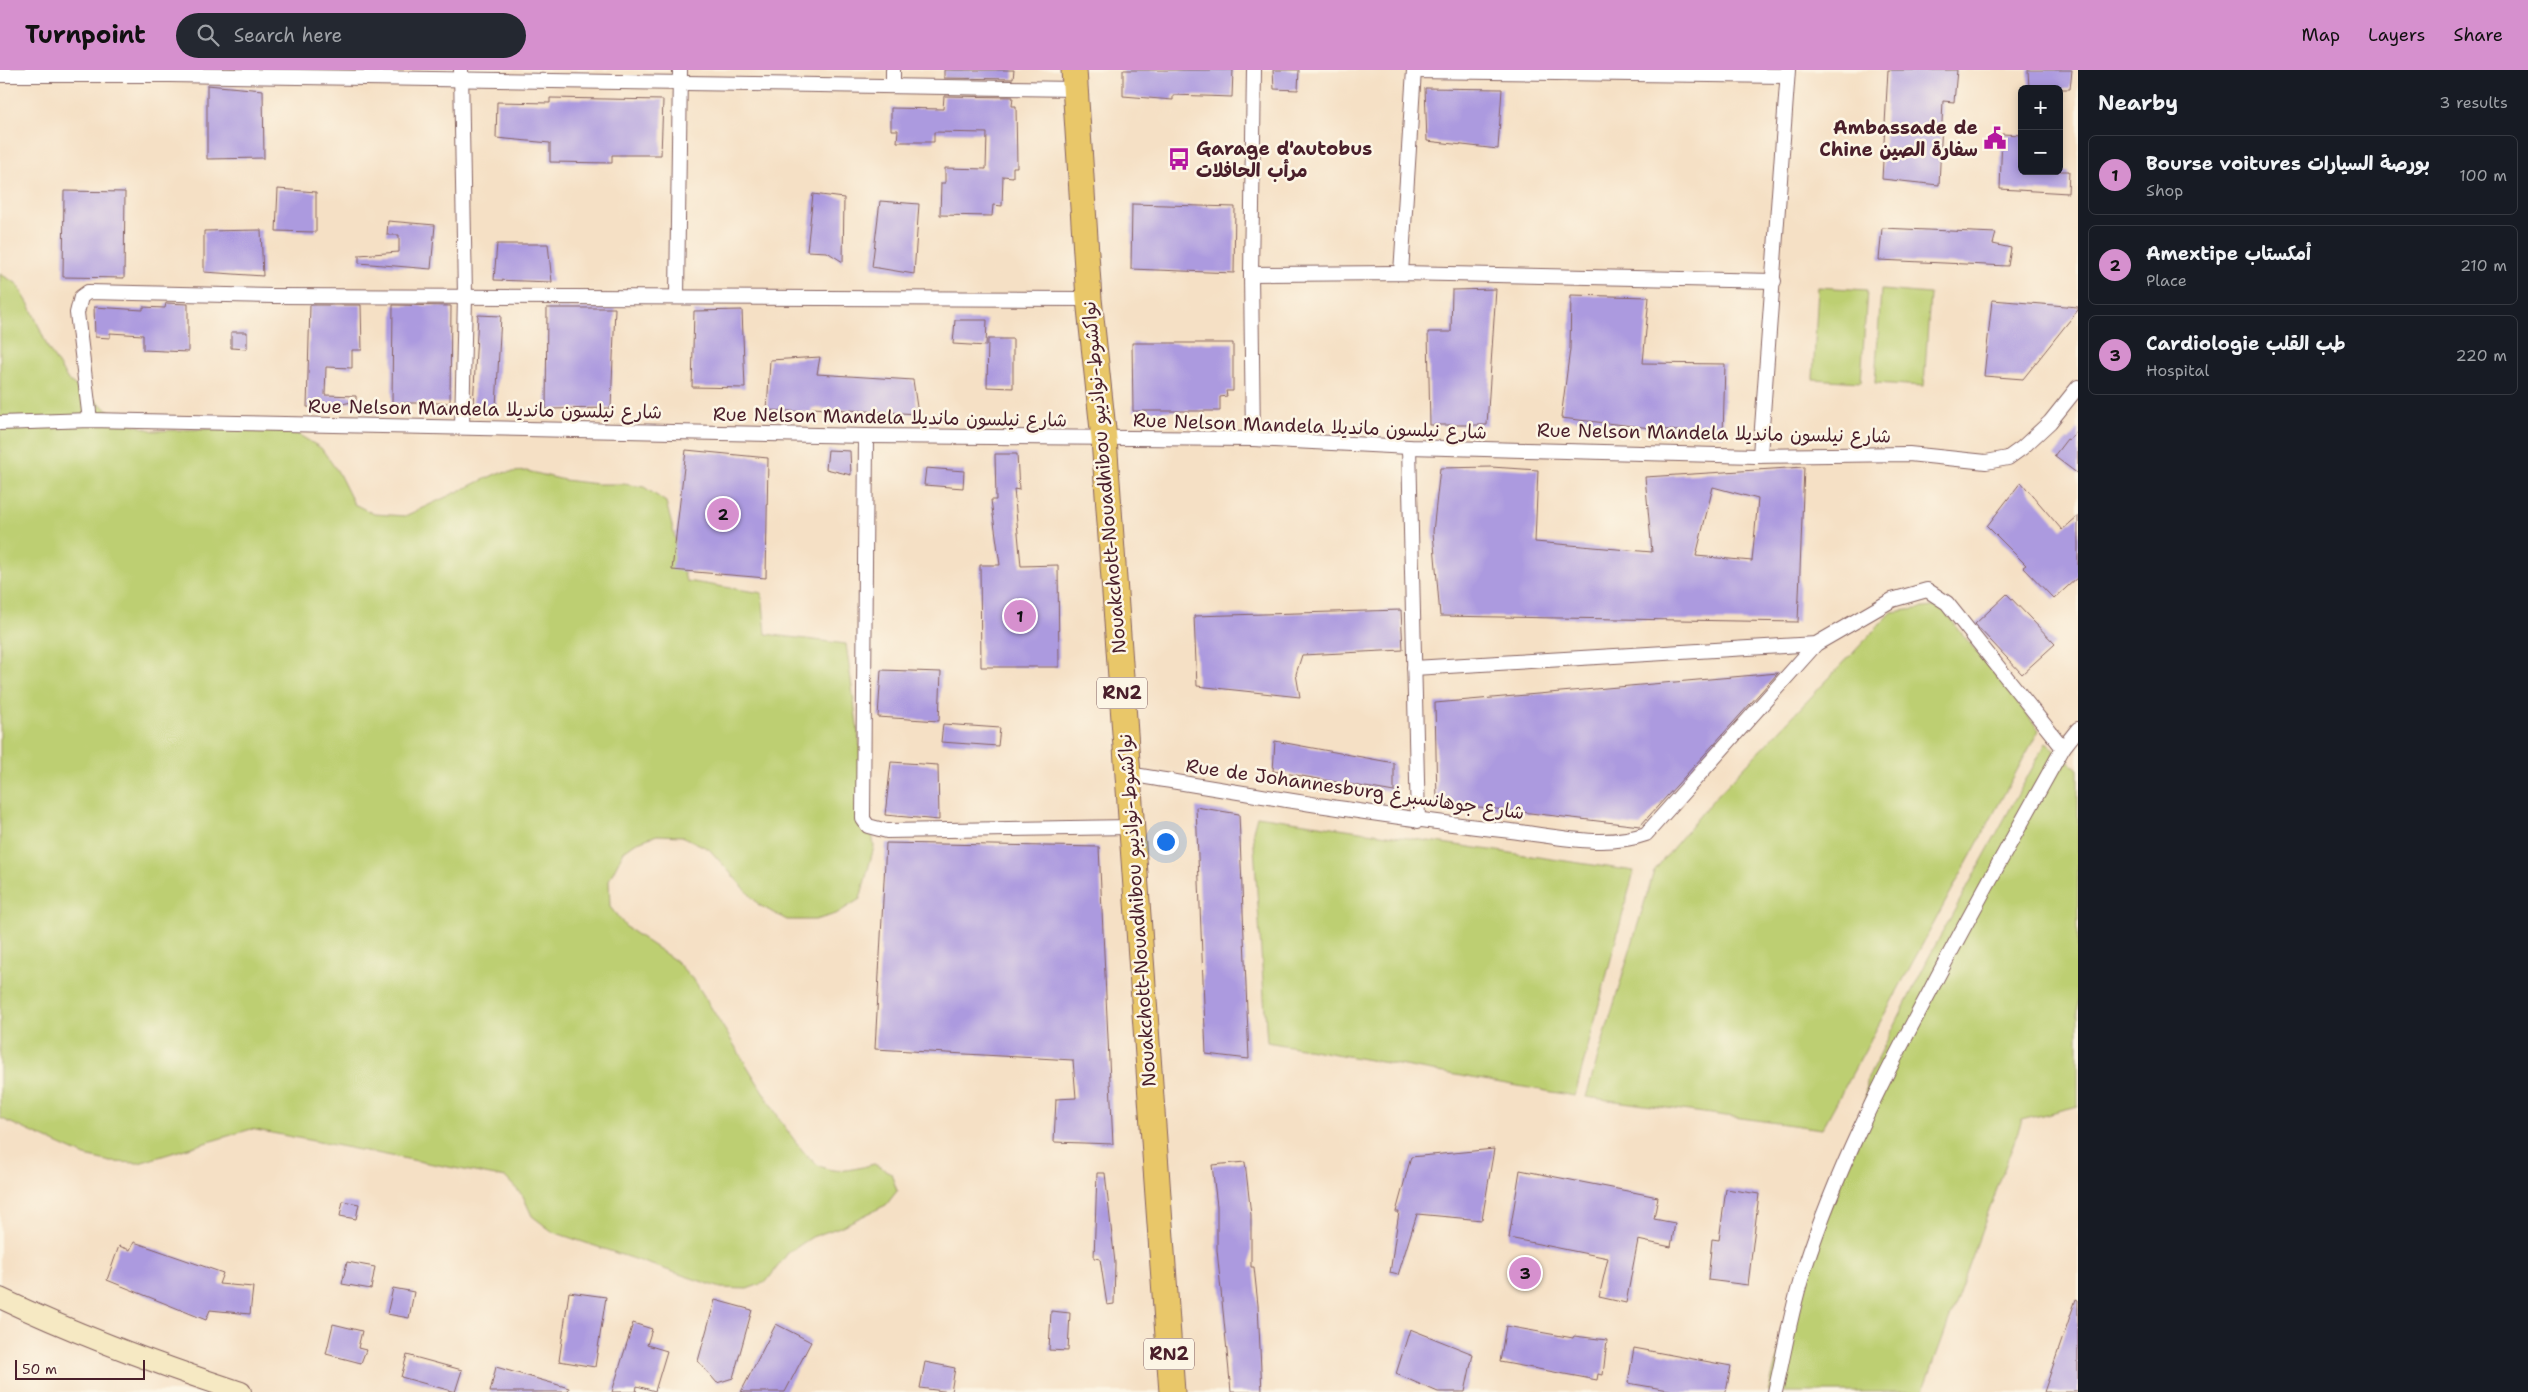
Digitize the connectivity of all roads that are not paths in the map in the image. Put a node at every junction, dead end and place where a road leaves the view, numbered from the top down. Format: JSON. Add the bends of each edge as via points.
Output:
{"nodes":[{"id":1,"x":893,"y":70,"type":"edge"},
{"id":2,"x":1254,"y":70,"type":"edge"},
{"id":3,"x":1414,"y":71,"type":"edge"},
{"id":4,"x":1788,"y":73,"type":"edge"},
{"id":5,"x":0,"y":75,"type":"edge"},
{"id":6,"x":460,"y":75,"type":"edge"},
{"id":7,"x":680,"y":76,"type":"edge"},
{"id":8,"x":1075,"y":79,"type":"edge"},
{"id":9,"x":893,"y":86,"type":"junction"},
{"id":10,"x":1401,"y":273,"type":"junction"},
{"id":11,"x":1251,"y":274,"type":"junction"},
{"id":12,"x":1774,"y":281,"type":"junction"},
{"id":13,"x":465,"y":296,"type":"junction"},
{"id":14,"x":678,"y":297,"type":"junction"},
{"id":15,"x":1089,"y":299,"type":"junction"},
{"id":16,"x":2078,"y":387,"type":"edge"},
{"id":17,"x":90,"y":420,"type":"junction"},
{"id":18,"x":0,"y":423,"type":"edge"},
{"id":19,"x":462,"y":427,"type":"junction"},
{"id":20,"x":866,"y":436,"type":"junction"},
{"id":21,"x":1253,"y":439,"type":"junction"},
{"id":22,"x":1104,"y":440,"type":"junction"},
{"id":23,"x":1409,"y":447,"type":"junction"},
{"id":24,"x":1760,"y":455,"type":"junction"},
{"id":25,"x":1816,"y":644,"type":"junction"},
{"id":26,"x":1414,"y":668,"type":"junction"},
{"id":27,"x":2078,"y":729,"type":"edge"},
{"id":28,"x":2064,"y":748,"type":"junction"},
{"id":29,"x":1128,"y":774,"type":"junction"},
{"id":30,"x":1418,"y":821,"type":"junction"},
{"id":31,"x":1130,"y":827,"type":"junction"},
{"id":32,"x":0,"y":1298,"type":"edge"},
{"id":33,"x":241,"y":1392,"type":"edge"},
{"id":34,"x":1172,"y":1392,"type":"edge"},
{"id":35,"x":1775,"y":1392,"type":"edge"}],
"edges":[{"from":1,"to":9,"type":"street"},
{"from":2,"to":11,"type":"street"},
{"from":3,"to":4,"type":"street"},
{"from":3,"to":10,"type":"street"},
{"from":4,"to":12,"type":"street"},
{"from":5,"to":6,"type":"street"},
{"from":6,"to":7,"type":"street"},
{"from":6,"to":13,"type":"street"},
{"from":7,"to":9,"type":"street"},
{"from":7,"to":14,"type":"street"},
{"from":8,"to":9,"type":"street"},
{"from":8,"to":15,"type":"highway","name":"Nouakchott-Nouadhibou نواكشوط-نواذيبو","number":"RN2"},
{"from":10,"to":11,"type":"street"},
{"from":10,"to":12,"type":"street"},
{"from":11,"to":21,"type":"street"},
{"from":12,"to":24,"type":"street"},
{"from":13,"to":14,"type":"street"},
{"from":13,"to":17,"type":"street","via":[[88,292],[82,297],[77,313]]},
{"from":13,"to":19,"type":"street"},
{"from":14,"to":15,"type":"street"},
{"from":15,"to":22,"type":"highway","name":"Nouakchott-Nouadhibou نواكشوط-نواذيبو","number":"RN2"},
{"from":16,"to":24,"type":"street","name":"Rue Nelson Mandela شارع نيلسون مانديلا","via":[[2050,422],[2008,458],[1986,462],[1909,454]]},
{"from":17,"to":18,"type":"street","name":"Rue Nelson Mandela شارع نيلسون مانديلا"},
{"from":17,"to":19,"type":"street","name":"Rue Nelson Mandela شارع نيلسون مانديلا"},
{"from":19,"to":20,"type":"street","name":"Rue Nelson Mandela شارع نيلسون مانديلا"},
{"from":20,"to":22,"type":"street","name":"Rue Nelson Mandela شارع نيلسون مانديلا"},
{"from":20,"to":31,"type":"street","via":[[863,820],[868,826],[887,831]]},
{"from":21,"to":22,"type":"street","name":"Rue Nelson Mandela شارع نيلسون مانديلا"},
{"from":21,"to":23,"type":"street","name":"Rue Nelson Mandela شارع نيلسون مانديلا"},
{"from":22,"to":29,"type":"highway","name":"Nouakchott-Nouadhibou نواكشوط-نواذيبو","number":"RN2"},
{"from":23,"to":24,"type":"street","name":"Rue Nelson Mandela شارع نيلسون مانديلا"},
{"from":23,"to":26,"type":"street"},
{"from":25,"to":26,"type":"street"},
{"from":25,"to":28,"type":"street","name":"Rue de Johannesburg شارع جوهانسبرغ","via":[[1892,600],[1927,590],[1947,603]]},
{"from":25,"to":30,"type":"street","name":"Rue de Johannesburg شارع جوهانسبرغ","via":[[1646,834],[1607,841]]},
{"from":26,"to":30,"type":"street"},
{"from":27,"to":28,"type":"street"},
{"from":28,"to":35,"type":"street","via":[[1982,892],[1870,1103],[1805,1267],[1791,1314]]},
{"from":29,"to":30,"type":"street","name":"Rue de Johannesburg شارع جوهانسبرغ"},
{"from":29,"to":31,"type":"highway","name":"Nouakchott-Nouadhibou نواكشوط-نواذيبو","number":"RN2"},
{"from":31,"to":34,"type":"highway","name":"Nouakchott-Nouadhibou نواكشوط-نواذيبو","number":"RN2"},
{"from":32,"to":33,"type":"main road","via":[[88,1338]]}]}
